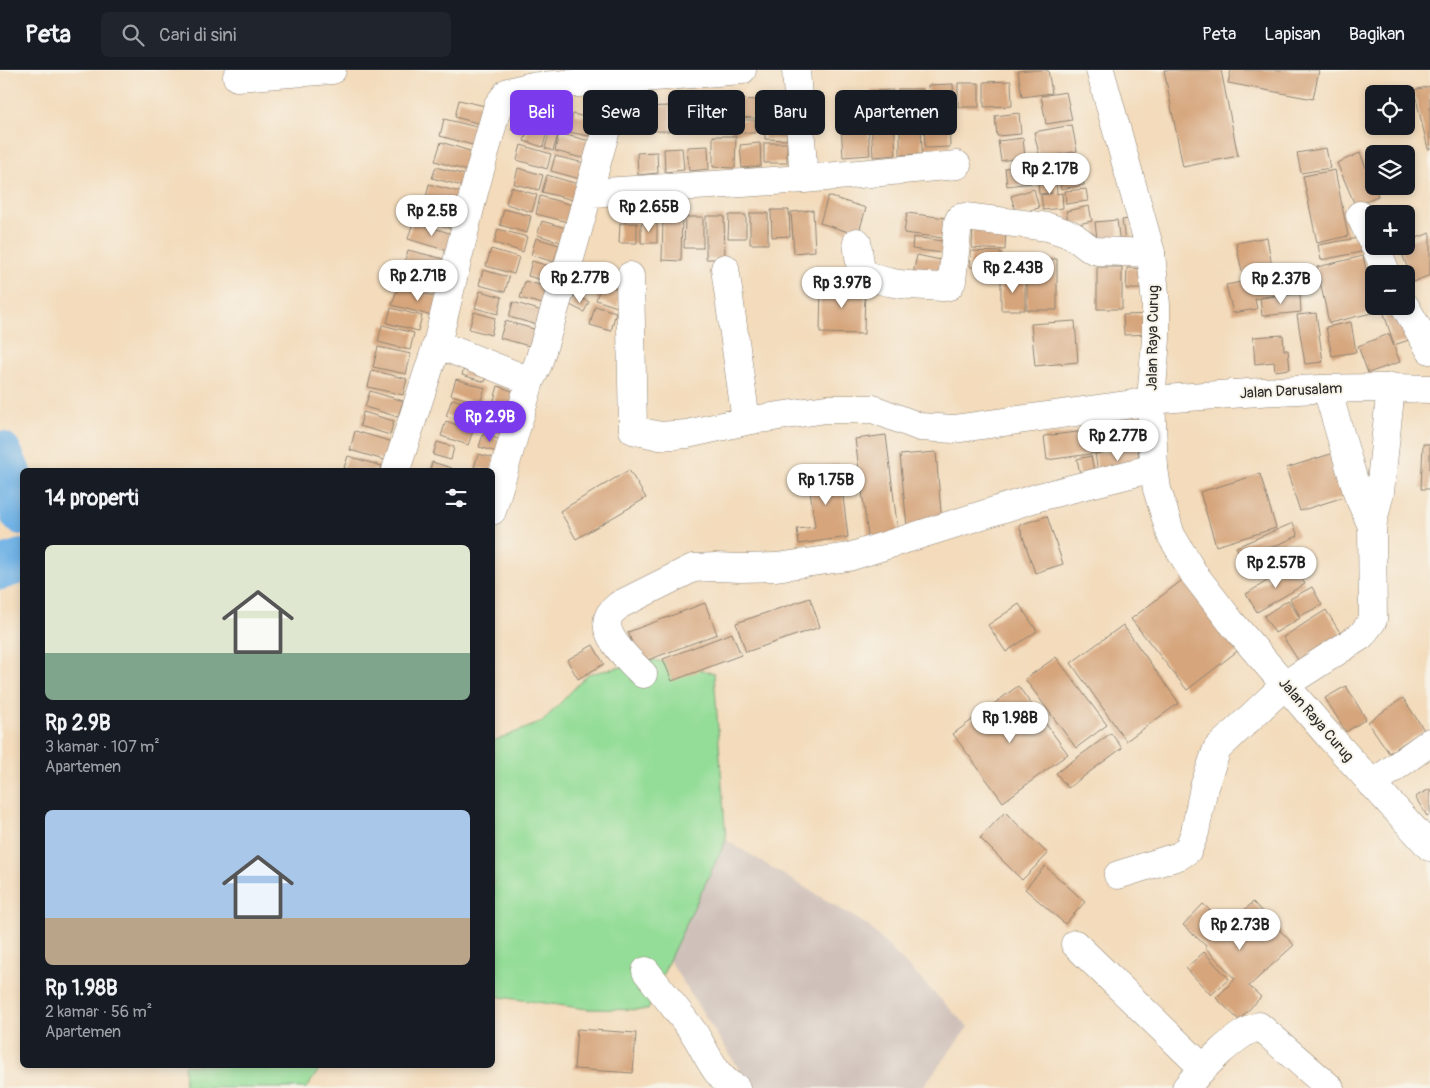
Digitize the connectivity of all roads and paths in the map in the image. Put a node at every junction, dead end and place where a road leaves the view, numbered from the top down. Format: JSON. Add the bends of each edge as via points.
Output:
{"nodes":[{"id":1,"x":332,"y":70,"type":"edge"},
{"id":2,"x":742,"y":70,"type":"edge"},
{"id":3,"x":796,"y":70,"type":"edge"},
{"id":4,"x":1100,"y":70,"type":"edge"},
{"id":5,"x":237,"y":77,"type":"dead end"},
{"id":6,"x":620,"y":80,"type":"junction"},
{"id":7,"x":957,"y":165,"type":"dead end"},
{"id":8,"x":804,"y":179,"type":"junction"},
{"id":9,"x":588,"y":193,"type":"junction"},
{"id":10,"x":1360,"y":215,"type":"dead end"},
{"id":11,"x":1365,"y":226,"type":"edge"},
{"id":12,"x":857,"y":242,"type":"dead end"},
{"id":13,"x":1151,"y":254,"type":"junction"},
{"id":14,"x":725,"y":268,"type":"dead end"},
{"id":15,"x":630,"y":276,"type":"dead end"},
{"id":16,"x":1410,"y":315,"type":"edge"},
{"id":17,"x":437,"y":344,"type":"junction"},
{"id":18,"x":1430,"y":350,"type":"edge"},
{"id":19,"x":530,"y":381,"type":"junction"},
{"id":20,"x":1390,"y":387,"type":"junction"},
{"id":21,"x":1327,"y":388,"type":"junction"},
{"id":22,"x":1430,"y":389,"type":"edge"},
{"id":23,"x":1151,"y":400,"type":"junction"},
{"id":24,"x":746,"y":421,"type":"junction"},
{"id":25,"x":397,"y":468,"type":"edge"},
{"id":26,"x":1154,"y":468,"type":"junction"},
{"id":27,"x":495,"y":501,"type":"edge"},
{"id":28,"x":1372,"y":526,"type":"junction"},
{"id":29,"x":643,"y":674,"type":"dead end"},
{"id":30,"x":1286,"y":684,"type":"junction"},
{"id":31,"x":1430,"y":742,"type":"edge"},
{"id":32,"x":1372,"y":784,"type":"junction"},
{"id":33,"x":1430,"y":847,"type":"edge"},
{"id":34,"x":1118,"y":875,"type":"dead end"},
{"id":35,"x":1075,"y":944,"type":"dead end"},
{"id":36,"x":646,"y":971,"type":"dead end"},
{"id":37,"x":1194,"y":1078,"type":"edge"},
{"id":38,"x":736,"y":1088,"type":"edge"},
{"id":39,"x":1330,"y":1088,"type":"edge"}],
"edges":[{"from":1,"to":5,"type":"street"},
{"from":2,"to":6,"type":"street"},
{"from":3,"to":8,"type":"street"},
{"from":4,"to":13,"type":"street","name":"Jalan Raya Curug"},
{"from":6,"to":9,"type":"street"},
{"from":6,"to":17,"type":"street","via":[[528,87],[508,92],[498,105]]},
{"from":7,"to":8,"type":"street"},
{"from":8,"to":9,"type":"street"},
{"from":9,"to":19,"type":"street","via":[[538,364]]},
{"from":10,"to":11,"type":"street"},
{"from":12,"to":13,"type":"street","via":[[861,271],[869,276],[889,282],[946,287],[952,281],[958,222],[965,217],[1048,227],[1072,235],[1098,251]]},
{"from":13,"to":23,"type":"street","name":"Jalan Raya Curug","via":[[1156,305]]},
{"from":14,"to":24,"type":"street"},
{"from":15,"to":24,"type":"street","name":"Jalan Darusalam","via":[[633,430],[660,436],[687,434]]},
{"from":16,"to":18,"type":"street"},
{"from":17,"to":19,"type":"street"},
{"from":17,"to":25,"type":"street"},
{"from":19,"to":27,"type":"street"},
{"from":20,"to":21,"type":"street","name":"Jalan Darusalam"},
{"from":20,"to":22,"type":"street","name":"Jalan Darusalam"},
{"from":20,"to":28,"type":"street","via":[[1380,492]]},
{"from":21,"to":23,"type":"street","name":"Jalan Darusalam"},
{"from":21,"to":28,"type":"street","via":[[1358,495]]},
{"from":23,"to":24,"type":"street","name":"Jalan Darusalam","via":[[954,429],[920,428],[873,409],[826,409]]},
{"from":23,"to":26,"type":"street","name":"Jalan Raya Curug"},
{"from":26,"to":29,"type":"street","via":[[1039,497],[848,557],[776,567],[693,568],[619,605],[610,614],[607,622],[611,635]]},
{"from":26,"to":30,"type":"street","name":"Jalan Raya Curug","via":[[1156,489],[1171,535],[1194,574]]},
{"from":28,"to":30,"type":"street","via":[[1373,620],[1361,636]]},
{"from":30,"to":32,"type":"street","name":"Jalan Raya Curug"},
{"from":30,"to":34,"type":"street","via":[[1217,750],[1188,850],[1180,856]]},
{"from":31,"to":32,"type":"street"},
{"from":32,"to":33,"type":"street","name":"Jalan Raya Curug"},
{"from":35,"to":37,"type":"street"},
{"from":36,"to":38,"type":"street","via":[[694,1034],[720,1075]]},
{"from":37,"to":39,"type":"street","via":[[1246,1032],[1259,1026]]}]}
